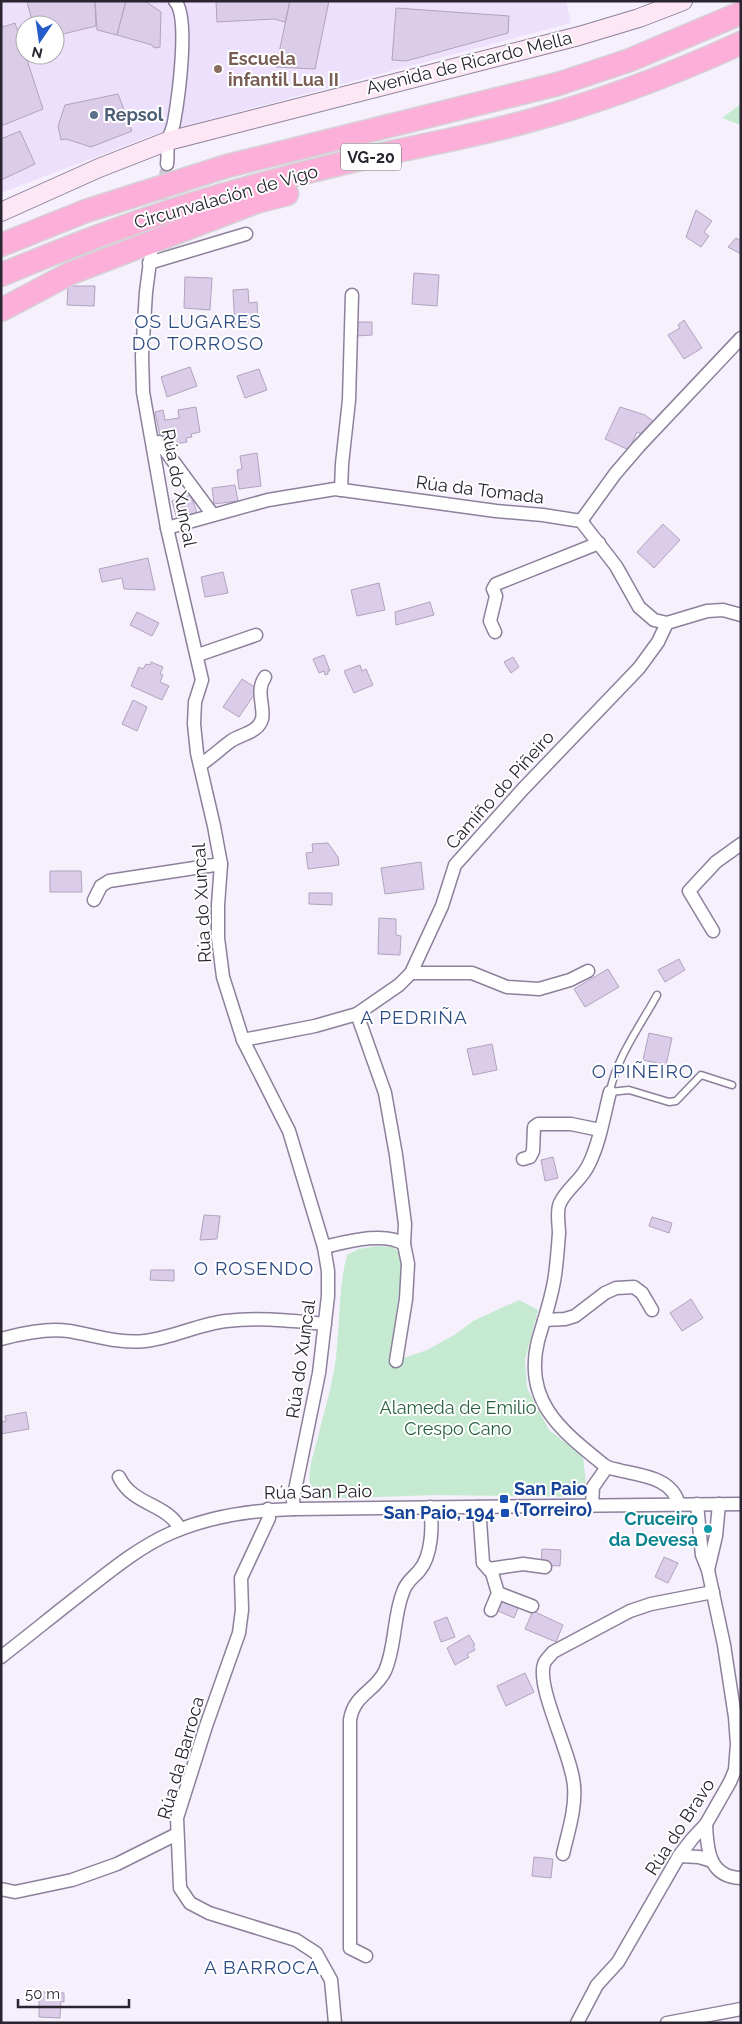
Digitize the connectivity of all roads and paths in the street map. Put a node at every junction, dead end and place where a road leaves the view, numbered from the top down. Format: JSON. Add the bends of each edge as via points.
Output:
{"nodes":[{"id":1,"x":683,"y":1,"type":"edge"},
{"id":2,"x":178,"y":2,"type":"edge"},
{"id":3,"x":741,"y":14,"type":"edge"},
{"id":4,"x":741,"y":43,"type":"edge"},
{"id":5,"x":457,"y":140,"type":"junction"},
{"id":6,"x":168,"y":141,"type":"junction"},
{"id":7,"x":167,"y":164,"type":"tunnel mouth"},
{"id":8,"x":1,"y":212,"type":"edge"},
{"id":9,"x":246,"y":234,"type":"dead end"},
{"id":10,"x":1,"y":246,"type":"edge"},
{"id":11,"x":1,"y":275,"type":"edge"},
{"id":12,"x":352,"y":295,"type":"dead end"},
{"id":13,"x":1,"y":310,"type":"edge"},
{"id":14,"x":741,"y":338,"type":"edge"},
{"id":15,"x":159,"y":442,"type":"dead end"},
{"id":16,"x":341,"y":490,"type":"junction"},
{"id":17,"x":213,"y":515,"type":"junction"},
{"id":18,"x":581,"y":521,"type":"junction"},
{"id":19,"x":167,"y":528,"type":"junction"},
{"id":20,"x":599,"y":543,"type":"junction"},
{"id":21,"x":741,"y":615,"type":"edge"},
{"id":22,"x":667,"y":623,"type":"junction"},
{"id":23,"x":495,"y":632,"type":"dead end"},
{"id":24,"x":256,"y":635,"type":"dead end"},
{"id":25,"x":198,"y":655,"type":"junction"},
{"id":26,"x":265,"y":677,"type":"dead end"},
{"id":27,"x":200,"y":766,"type":"junction"},
{"id":28,"x":741,"y":844,"type":"edge"},
{"id":29,"x":221,"y":864,"type":"junction"},
{"id":30,"x":94,"y":900,"type":"dead end"},
{"id":31,"x":713,"y":931,"type":"dead end"},
{"id":32,"x":588,"y":971,"type":"dead end"},
{"id":33,"x":411,"y":973,"type":"junction"},
{"id":34,"x":658,"y":995,"type":"dead end"},
{"id":35,"x":357,"y":1014,"type":"junction"},
{"id":36,"x":243,"y":1040,"type":"junction"},
{"id":37,"x":732,"y":1085,"type":"dead end"},
{"id":38,"x":610,"y":1092,"type":"junction"},
{"id":39,"x":600,"y":1130,"type":"junction"},
{"id":40,"x":522,"y":1159,"type":"dead end"},
{"id":41,"x":404,"y":1244,"type":"junction"},
{"id":42,"x":324,"y":1247,"type":"junction"},
{"id":43,"x":652,"y":1310,"type":"dead end"},
{"id":44,"x":544,"y":1320,"type":"junction"},
{"id":45,"x":325,"y":1324,"type":"junction"},
{"id":46,"x":1,"y":1339,"type":"edge"},
{"id":47,"x":396,"y":1361,"type":"dead end"},
{"id":48,"x":607,"y":1467,"type":"junction"},
{"id":49,"x":118,"y":1477,"type":"dead end"},
{"id":50,"x":697,"y":1504,"type":"junction"},
{"id":51,"x":719,"y":1504,"type":"junction"},
{"id":52,"x":741,"y":1504,"type":"edge"},
{"id":53,"x":679,"y":1505,"type":"junction"},
{"id":54,"x":592,"y":1506,"type":"junction"},
{"id":55,"x":430,"y":1507,"type":"junction"},
{"id":56,"x":479,"y":1507,"type":"junction"},
{"id":57,"x":268,"y":1509,"type":"junction"},
{"id":58,"x":294,"y":1509,"type":"junction"},
{"id":59,"x":180,"y":1529,"type":"junction"},
{"id":60,"x":545,"y":1567,"type":"dead end"},
{"id":61,"x":489,"y":1568,"type":"junction"},
{"id":62,"x":708,"y":1570,"type":"junction"},
{"id":63,"x":713,"y":1592,"type":"junction"},
{"id":64,"x":498,"y":1593,"type":"junction"},
{"id":65,"x":532,"y":1606,"type":"dead end"},
{"id":66,"x":491,"y":1610,"type":"dead end"},
{"id":67,"x":1,"y":1657,"type":"edge"},
{"id":68,"x":739,"y":1729,"type":"edge"},
{"id":69,"x":706,"y":1824,"type":"junction"},
{"id":70,"x":177,"y":1834,"type":"junction"},
{"id":71,"x":563,"y":1854,"type":"dead end"},
{"id":72,"x":679,"y":1856,"type":"junction"},
{"id":73,"x":712,"y":1861,"type":"junction"},
{"id":74,"x":741,"y":1878,"type":"edge"},
{"id":75,"x":1,"y":1889,"type":"edge"},
{"id":76,"x":366,"y":1956,"type":"dead end"},
{"id":77,"x":741,"y":2009,"type":"edge"},
{"id":78,"x":335,"y":2023,"type":"edge"},
{"id":79,"x":577,"y":2023,"type":"edge"},
{"id":80,"x":667,"y":2023,"type":"edge"}],
"edges":[{"from":1,"to":6,"type":"main road","name":"Avenida de Ricardo Mella","via":[[579,36]]},
{"from":2,"to":6,"type":"street","via":[[183,33],[179,89]]},
{"from":3,"to":10,"type":"highway","name":"Circunvalación de Vigo","number":"VG-20","via":[[630,60],[558,84],[228,166],[86,211]]},
{"from":4,"to":5,"type":"highway","name":"Circunvalación de Vigo","number":"VG-20","via":[[643,85]]},
{"from":5,"to":11,"type":"highway","name":"Circunvalación de Vigo","number":"VG-20","via":[[391,152],[204,201],[95,237]]},
{"from":5,"to":13,"type":"highway","via":[[433,154],[256,202],[71,273]]},
{"from":6,"to":7,"type":"street"},
{"from":6,"to":8,"type":"main road","name":"Avenida de Ricardo Mella"},
{"from":9,"to":19,"type":"street","name":"Rúa do Xuncal","via":[[150,259],[142,356],[143,392]]},
{"from":12,"to":16,"type":"street","via":[[349,400]]},
{"from":14,"to":18,"type":"street","via":[[639,446]]},
{"from":15,"to":17,"type":"street"},
{"from":16,"to":17,"type":"street","name":"Rúa da Tomada","via":[[268,500]]},
{"from":16,"to":18,"type":"street","name":"Rúa da Tomada"},
{"from":17,"to":19,"type":"street","name":"Rúa da Tomada"},
{"from":18,"to":20,"type":"street"},
{"from":19,"to":25,"type":"street","name":"Rúa do Xuncal"},
{"from":20,"to":22,"type":"street","via":[[639,607],[654,620]]},
{"from":20,"to":23,"type":"street","via":[[496,584],[492,589],[496,596],[490,622]]},
{"from":21,"to":22,"type":"street","via":[[723,610],[707,611]]},
{"from":22,"to":33,"type":"street","name":"Camiño do Piñeiro","via":[[639,668],[455,865],[442,906]]},
{"from":24,"to":25,"type":"street"},
{"from":25,"to":27,"type":"street","name":"Rúa do Xuncal","via":[[202,680],[194,714]]},
{"from":26,"to":27,"type":"street","via":[[260,691],[260,722],[249,734],[233,739]]},
{"from":27,"to":29,"type":"street","name":"Rúa do Xuncal"},
{"from":28,"to":31,"type":"street","via":[[716,862],[689,891]]},
{"from":29,"to":30,"type":"street","via":[[109,881],[101,886]]},
{"from":29,"to":36,"type":"street","name":"Rúa do Xuncal","via":[[218,938],[223,977]]},
{"from":32,"to":33,"type":"street","via":[[539,989],[507,987],[472,973]]},
{"from":33,"to":35,"type":"street","name":"Camiño do Piñeiro"},
{"from":34,"to":38,"type":"lane","via":[[629,1046]]},
{"from":35,"to":36,"type":"street","name":"Camiño do Piñeiro"},
{"from":35,"to":41,"type":"street","via":[[385,1093],[405,1224]]},
{"from":36,"to":42,"type":"street","name":"Rúa do Xuncal","via":[[289,1130]]},
{"from":37,"to":38,"type":"lane","via":[[701,1075],[676,1100],[669,1102],[629,1090]]},
{"from":38,"to":39,"type":"street"},
{"from":39,"to":40,"type":"street","via":[[571,1124],[538,1124],[534,1128],[530,1157]]},
{"from":39,"to":44,"type":"street","via":[[589,1164],[559,1205],[555,1276]]},
{"from":41,"to":42,"type":"street","via":[[396,1239],[383,1238]]},
{"from":41,"to":47,"type":"street","via":[[408,1264],[406,1299]]},
{"from":42,"to":45,"type":"street","name":"Rúa do Xuncal","via":[[328,1271]]},
{"from":43,"to":44,"type":"street","via":[[642,1293],[634,1287],[616,1288],[575,1316]]},
{"from":44,"to":48,"type":"street","via":[[534,1372],[542,1401],[559,1426]]},
{"from":45,"to":46,"type":"street","via":[[276,1319],[225,1321],[145,1341],[124,1341],[62,1331],[23,1333]]},
{"from":45,"to":58,"type":"street","name":"Rúa do Xuncal"},
{"from":48,"to":53,"type":"street","via":[[666,1484],[673,1489]]},
{"from":48,"to":54,"type":"street","via":[[593,1487]]},
{"from":49,"to":59,"type":"street","via":[[129,1492],[173,1518]]},
{"from":50,"to":51,"type":"street","name":"Rúa San Paio"},
{"from":50,"to":53,"type":"street","name":"Rúa San Paio"},
{"from":50,"to":62,"type":"street","name":"Rúa do Bravo","via":[[700,1543]]},
{"from":51,"to":52,"type":"street","name":"Rúa San Paio"},
{"from":51,"to":62,"type":"street","name":"Rúa do Bravo"},
{"from":53,"to":54,"type":"street","name":"Rúa San Paio"},
{"from":54,"to":56,"type":"street","name":"Rúa San Paio"},
{"from":55,"to":56,"type":"street","name":"Rúa San Paio"},
{"from":55,"to":58,"type":"street","name":"Rúa San Paio"},
{"from":55,"to":76,"type":"street","via":[[427,1555],[420,1571],[403,1590],[393,1647],[384,1672],[352,1709],[350,1948]]},
{"from":56,"to":61,"type":"street","via":[[483,1563]]},
{"from":57,"to":58,"type":"street","name":"Rúa San Paio"},
{"from":57,"to":59,"type":"street","name":"Rúa San Paio","via":[[231,1514]]},
{"from":57,"to":70,"type":"street","name":"Rúa da Barroca","via":[[269,1518],[241,1578],[239,1633],[177,1818]]},
{"from":59,"to":67,"type":"street","name":"Rúa San Paio","via":[[150,1544],[107,1573]]},
{"from":60,"to":61,"type":"street","via":[[523,1564]]},
{"from":61,"to":64,"type":"street"},
{"from":62,"to":63,"type":"street","name":"Rúa do Bravo"},
{"from":63,"to":68,"type":"street","name":"Rúa do Bravo"},
{"from":63,"to":71,"type":"street","via":[[630,1611],[554,1652],[544,1662],[542,1678],[574,1784],[574,1801]]},
{"from":64,"to":65,"type":"street"},
{"from":64,"to":66,"type":"street"},
{"from":68,"to":69,"type":"street","name":"Rúa do Bravo","via":[[735,1770]]},
{"from":69,"to":72,"type":"street","name":"Rúa do Bravo"},
{"from":69,"to":73,"type":"street"},
{"from":70,"to":75,"type":"street","via":[[117,1864],[72,1880],[15,1892]]},
{"from":70,"to":78,"type":"street","name":"Rúa da Barroca","via":[[180,1888],[190,1903],[209,1913],[296,1940],[316,1953],[331,1980]]},
{"from":72,"to":73,"type":"street"},
{"from":72,"to":79,"type":"street","name":"Rúa do Bravo","via":[[618,1962],[597,1985]]},
{"from":73,"to":74,"type":"street","via":[[725,1875]]},
{"from":77,"to":80,"type":"street"}]}
